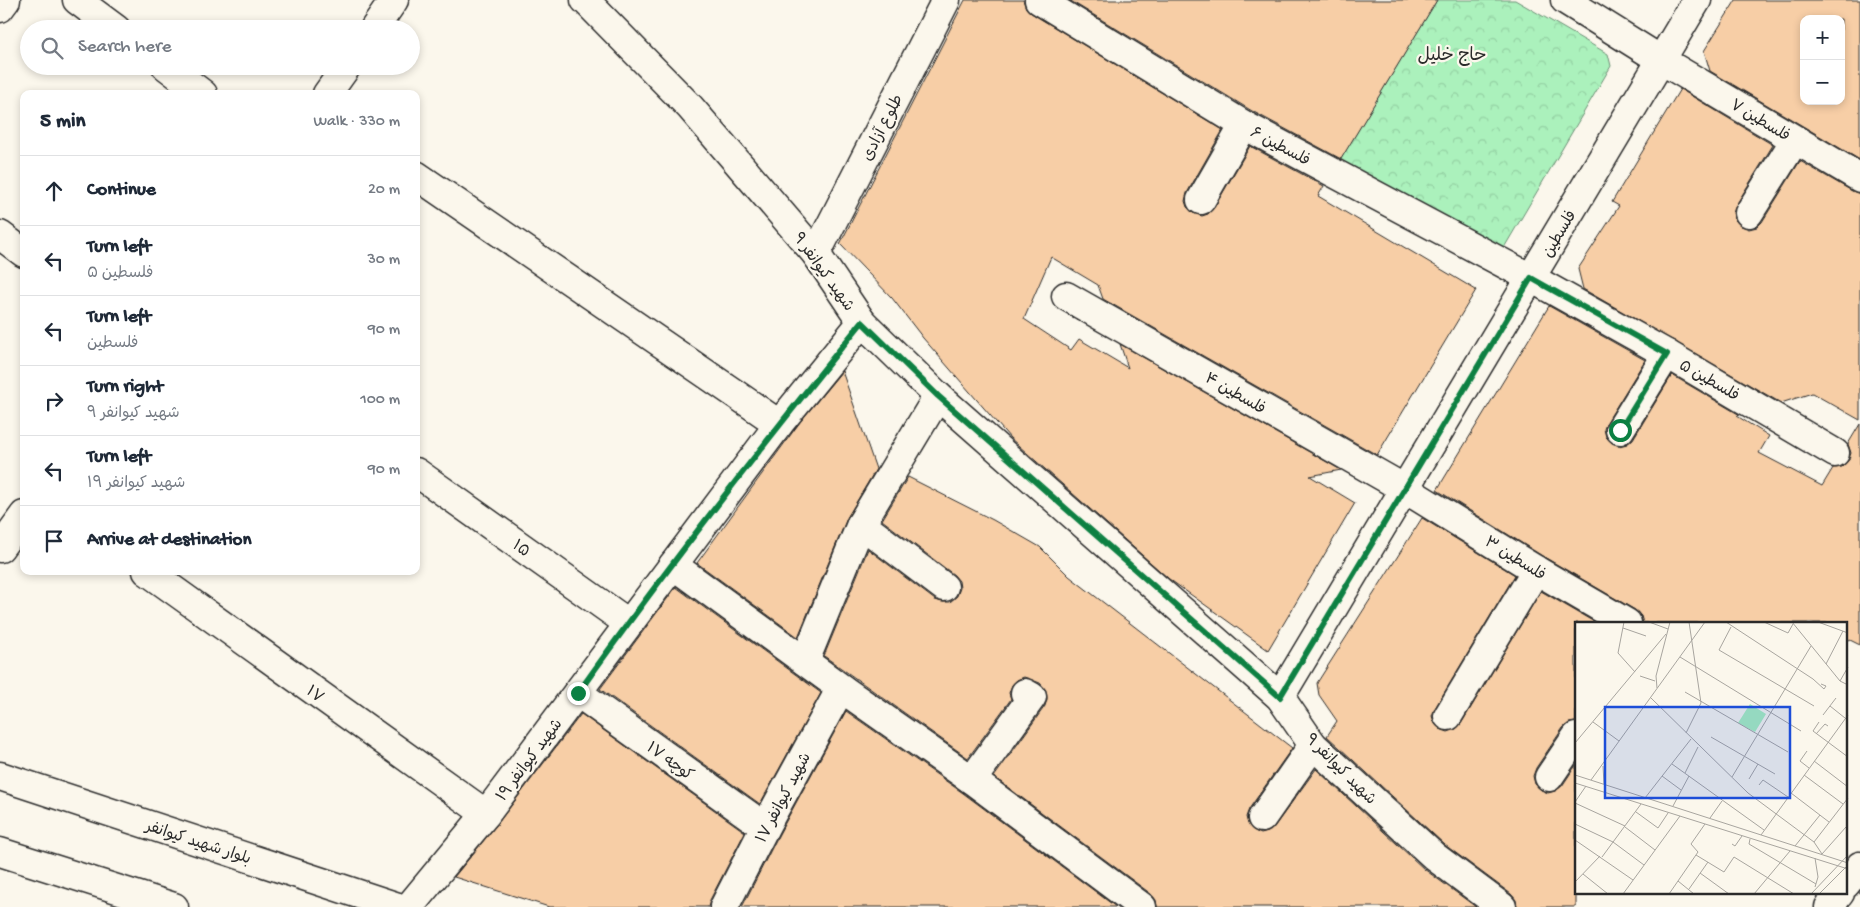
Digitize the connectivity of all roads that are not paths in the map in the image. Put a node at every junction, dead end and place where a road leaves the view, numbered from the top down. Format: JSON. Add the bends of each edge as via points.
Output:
{"nodes":[{"id":1,"x":6,"y":0,"type":"edge"},
{"id":2,"x":77,"y":0,"type":"edge"},
{"id":3,"x":394,"y":0,"type":"edge"},
{"id":4,"x":585,"y":0,"type":"edge"},
{"id":5,"x":946,"y":0,"type":"edge"},
{"id":6,"x":1039,"y":0,"type":"edge"},
{"id":7,"x":1565,"y":0,"type":"edge"},
{"id":8,"x":1697,"y":0,"type":"edge"},
{"id":9,"x":0,"y":8,"type":"edge"},
{"id":10,"x":104,"y":20,"type":"edge"},
{"id":11,"x":380,"y":20,"type":"edge"},
{"id":12,"x":1661,"y":60,"type":"junction"},
{"id":13,"x":178,"y":75,"type":"edge"},
{"id":14,"x":341,"y":75,"type":"edge"},
{"id":15,"x":198,"y":90,"type":"edge"},
{"id":16,"x":330,"y":90,"type":"edge"},
{"id":17,"x":1244,"y":125,"type":"junction"},
{"id":18,"x":1795,"y":140,"type":"junction"},
{"id":19,"x":420,"y":178,"type":"edge"},
{"id":20,"x":1860,"y":178,"type":"edge"},
{"id":21,"x":1201,"y":200,"type":"dead end"},
{"id":22,"x":1749,"y":214,"type":"dead end"},
{"id":23,"x":0,"y":235,"type":"edge"},
{"id":24,"x":20,"y":250,"type":"edge"},
{"id":25,"x":816,"y":254,"type":"junction"},
{"id":26,"x":1531,"y":278,"type":"junction"},
{"id":27,"x":1066,"y":296,"type":"dead end"},
{"id":28,"x":862,"y":322,"type":"junction"},
{"id":29,"x":1667,"y":354,"type":"junction"},
{"id":30,"x":938,"y":396,"type":"junction"},
{"id":31,"x":779,"y":424,"type":"junction"},
{"id":32,"x":1620,"y":430,"type":"dead end"},
{"id":33,"x":1835,"y":453,"type":"dead end"},
{"id":34,"x":420,"y":475,"type":"edge"},
{"id":35,"x":1405,"y":489,"type":"junction"},
{"id":36,"x":20,"y":520,"type":"edge"},
{"id":37,"x":861,"y":524,"type":"junction"},
{"id":38,"x":1,"y":546,"type":"edge"},
{"id":39,"x":673,"y":565,"type":"junction"},
{"id":40,"x":1536,"y":570,"type":"junction"},
{"id":41,"x":153,"y":575,"type":"edge"},
{"id":42,"x":944,"y":587,"type":"dead end"},
{"id":43,"x":628,"y":622,"type":"junction"},
{"id":44,"x":1625,"y":622,"type":"edge"},
{"id":45,"x":805,"y":661,"type":"junction"},
{"id":46,"x":841,"y":688,"type":"junction"},
{"id":47,"x":578,"y":693,"type":"junction"},
{"id":48,"x":1025,"y":693,"type":"dead end"},
{"id":49,"x":1280,"y":697,"type":"junction"},
{"id":50,"x":1448,"y":716,"type":"dead end"},
{"id":51,"x":1575,"y":738,"type":"edge"},
{"id":52,"x":1313,"y":745,"type":"junction"},
{"id":53,"x":0,"y":776,"type":"edge"},
{"id":54,"x":1549,"y":777,"type":"dead end"},
{"id":55,"x":972,"y":780,"type":"junction"},
{"id":56,"x":486,"y":814,"type":"junction"},
{"id":57,"x":1262,"y":818,"type":"dead end"},
{"id":58,"x":765,"y":827,"type":"junction"},
{"id":59,"x":0,"y":852,"type":"edge"},
{"id":60,"x":1860,"y":866,"type":"edge"},
{"id":61,"x":1848,"y":880,"type":"edge"},
{"id":62,"x":174,"y":907,"type":"edge"},
{"id":63,"x":398,"y":907,"type":"edge"},
{"id":64,"x":409,"y":907,"type":"edge"},
{"id":65,"x":724,"y":907,"type":"edge"},
{"id":66,"x":1142,"y":907,"type":"edge"},
{"id":67,"x":1502,"y":907,"type":"edge"}],
"edges":[{"from":1,"to":9,"type":"street"},
{"from":2,"to":10,"type":"street"},
{"from":3,"to":11,"type":"street"},
{"from":4,"to":25,"type":"street","name":"شهید کیوانفر ۹","via":[[690,107]]},
{"from":5,"to":25,"type":"street","name":"طلوع آزادی"},
{"from":6,"to":17,"type":"street","name":"فلسطین ۶"},
{"from":7,"to":12,"type":"street","name":"فلسطین ۷"},
{"from":8,"to":12,"type":"street","name":"فلسطین"},
{"from":12,"to":18,"type":"street","name":"فلسطین ۷"},
{"from":12,"to":26,"type":"street","name":"فلسطین"},
{"from":13,"to":15,"type":"street"},
{"from":14,"to":16,"type":"street"},
{"from":17,"to":21,"type":"street"},
{"from":17,"to":26,"type":"street","name":"فلسطین ۶"},
{"from":18,"to":20,"type":"street","name":"فلسطین ۷"},
{"from":18,"to":22,"type":"street"},
{"from":19,"to":31,"type":"street"},
{"from":23,"to":24,"type":"street"},
{"from":25,"to":28,"type":"street","name":"شهید کیوانفر ۹"},
{"from":26,"to":29,"type":"street","name":"فلسطین ۵"},
{"from":26,"to":35,"type":"street","name":"فلسطین"},
{"from":27,"to":35,"type":"street","name":"فلسطین ۴"},
{"from":28,"to":30,"type":"street","name":"شهید کیوانفر ۹"},
{"from":28,"to":31,"type":"street","name":"شهید کیوانفر ۱۹"},
{"from":29,"to":32,"type":"street"},
{"from":29,"to":33,"type":"street","name":"فلسطین ۵"},
{"from":30,"to":37,"type":"street"},
{"from":30,"to":49,"type":"street","name":"شهید کیوانفر ۹"},
{"from":31,"to":39,"type":"street","name":"شهید کیوانفر ۱۹"},
{"from":34,"to":43,"type":"street","name":"۱۵"},
{"from":35,"to":40,"type":"street","name":"فلسطین ۳"},
{"from":35,"to":49,"type":"street","name":"فلسطین"},
{"from":36,"to":38,"type":"street"},
{"from":37,"to":42,"type":"street"},
{"from":37,"to":45,"type":"street"},
{"from":39,"to":43,"type":"street","name":"شهید کیوانفر ۱۹"},
{"from":39,"to":45,"type":"street"},
{"from":40,"to":44,"type":"street","name":"فلسطین ۳"},
{"from":40,"to":50,"type":"street"},
{"from":41,"to":56,"type":"street","name":"۱۷"},
{"from":43,"to":47,"type":"street","name":"شهید کیوانفر ۱۹"},
{"from":45,"to":46,"type":"street"},
{"from":46,"to":55,"type":"street"},
{"from":46,"to":58,"type":"street","name":"شهید کیوانفر ۱۷"},
{"from":47,"to":56,"type":"street","name":"شهید کیوانفر ۱۹"},
{"from":47,"to":58,"type":"street","name":"کوچه ۱۷"},
{"from":48,"to":55,"type":"street","via":[[1032,697]]},
{"from":49,"to":52,"type":"street","name":"شهید کیوانفر ۹"},
{"from":51,"to":54,"type":"street"},
{"from":52,"to":57,"type":"street"},
{"from":52,"to":67,"type":"street","name":"شهید کیوانفر ۹","via":[[1435,857]]},
{"from":53,"to":63,"type":"street","name":"بلوار شهید کیوانفر"},
{"from":55,"to":66,"type":"street"},
{"from":56,"to":64,"type":"street","name":"شهید کیوانفر ۱۹"},
{"from":58,"to":65,"type":"street","name":"شهید کیوانفر ۱۷"},
{"from":59,"to":62,"type":"street"},
{"from":60,"to":61,"type":"street"}]}
